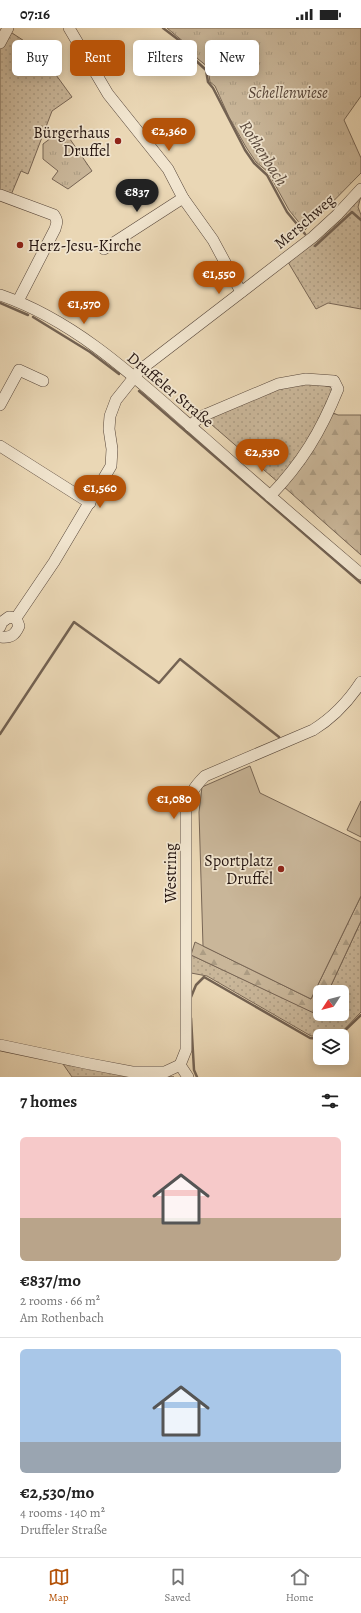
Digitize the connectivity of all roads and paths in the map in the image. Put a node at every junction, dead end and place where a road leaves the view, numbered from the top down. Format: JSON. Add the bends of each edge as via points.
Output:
{"nodes":[{"id":1,"x":8,"y":28,"type":"edge"},
{"id":2,"x":69,"y":28,"type":"edge"},
{"id":3,"x":0,"y":43,"type":"edge"},
{"id":4,"x":361,"y":189,"type":"edge"},
{"id":5,"x":0,"y":195,"type":"edge"},
{"id":6,"x":183,"y":198,"type":"junction"},
{"id":7,"x":104,"y":249,"type":"dead end"},
{"id":8,"x":241,"y":292,"type":"junction"},
{"id":9,"x":0,"y":295,"type":"edge"},
{"id":10,"x":18,"y":301,"type":"junction"},
{"id":11,"x":134,"y":378,"type":"junction"},
{"id":12,"x":43,"y":381,"type":"dead end"},
{"id":13,"x":0,"y":405,"type":"edge"},
{"id":14,"x":190,"y":426,"type":"junction"},
{"id":15,"x":0,"y":446,"type":"edge"},
{"id":16,"x":270,"y":496,"type":"junction"},
{"id":17,"x":90,"y":503,"type":"junction"},
{"id":18,"x":361,"y":574,"type":"edge"},
{"id":19,"x":16,"y":618,"type":"junction"},
{"id":20,"x":1,"y":630,"type":"edge"},
{"id":21,"x":361,"y":682,"type":"edge"},
{"id":22,"x":0,"y":1044,"type":"edge"},
{"id":23,"x":180,"y":1065,"type":"junction"},
{"id":24,"x":188,"y":1077,"type":"edge"}],
"edges":[{"from":1,"to":3,"type":"street"},
{"from":2,"to":6,"type":"street","via":[[108,94],[168,169]]},
{"from":4,"to":8,"type":"street","name":"Merschweg","via":[[313,237]]},
{"from":5,"to":10,"type":"street","via":[[54,215],[57,219],[57,224]]},
{"from":6,"to":7,"type":"street"},
{"from":6,"to":8,"type":"street","via":[[213,240]]},
{"from":8,"to":11,"type":"street","name":"Merschweg","via":[[145,366]]},
{"from":9,"to":10,"type":"street","name":"Druffeler Straße"},
{"from":10,"to":11,"type":"street","name":"Druffeler Straße","via":[[91,343]]},
{"from":11,"to":14,"type":"street","name":"Druffeler Straße"},
{"from":11,"to":17,"type":"street","name":"Merschweg","via":[[116,400],[110,416],[111,466]]},
{"from":12,"to":13,"type":"street","via":[[19,370]]},
{"from":14,"to":16,"type":"street","name":"Druffeler Straße"},
{"from":14,"to":16,"type":"street","via":[[200,417],[278,384],[306,379],[334,381],[338,389],[318,435],[300,462]]},
{"from":15,"to":17,"type":"street"},
{"from":16,"to":18,"type":"street","name":"Druffeler Straße"},
{"from":17,"to":19,"type":"street","name":"Merschweg"},
{"from":19,"to":20,"type":"street","via":[[9,617]]},
{"from":19,"to":20,"type":"street","via":[[19,626],[16,634],[10,638]]},
{"from":21,"to":23,"type":"street","name":"Westring","via":[[351,698],[325,723],[205,776],[194,786],[186,810],[186,1050]]},
{"from":22,"to":23,"type":"street","via":[[132,1072],[165,1072]]},
{"from":23,"to":24,"type":"street"}]}
